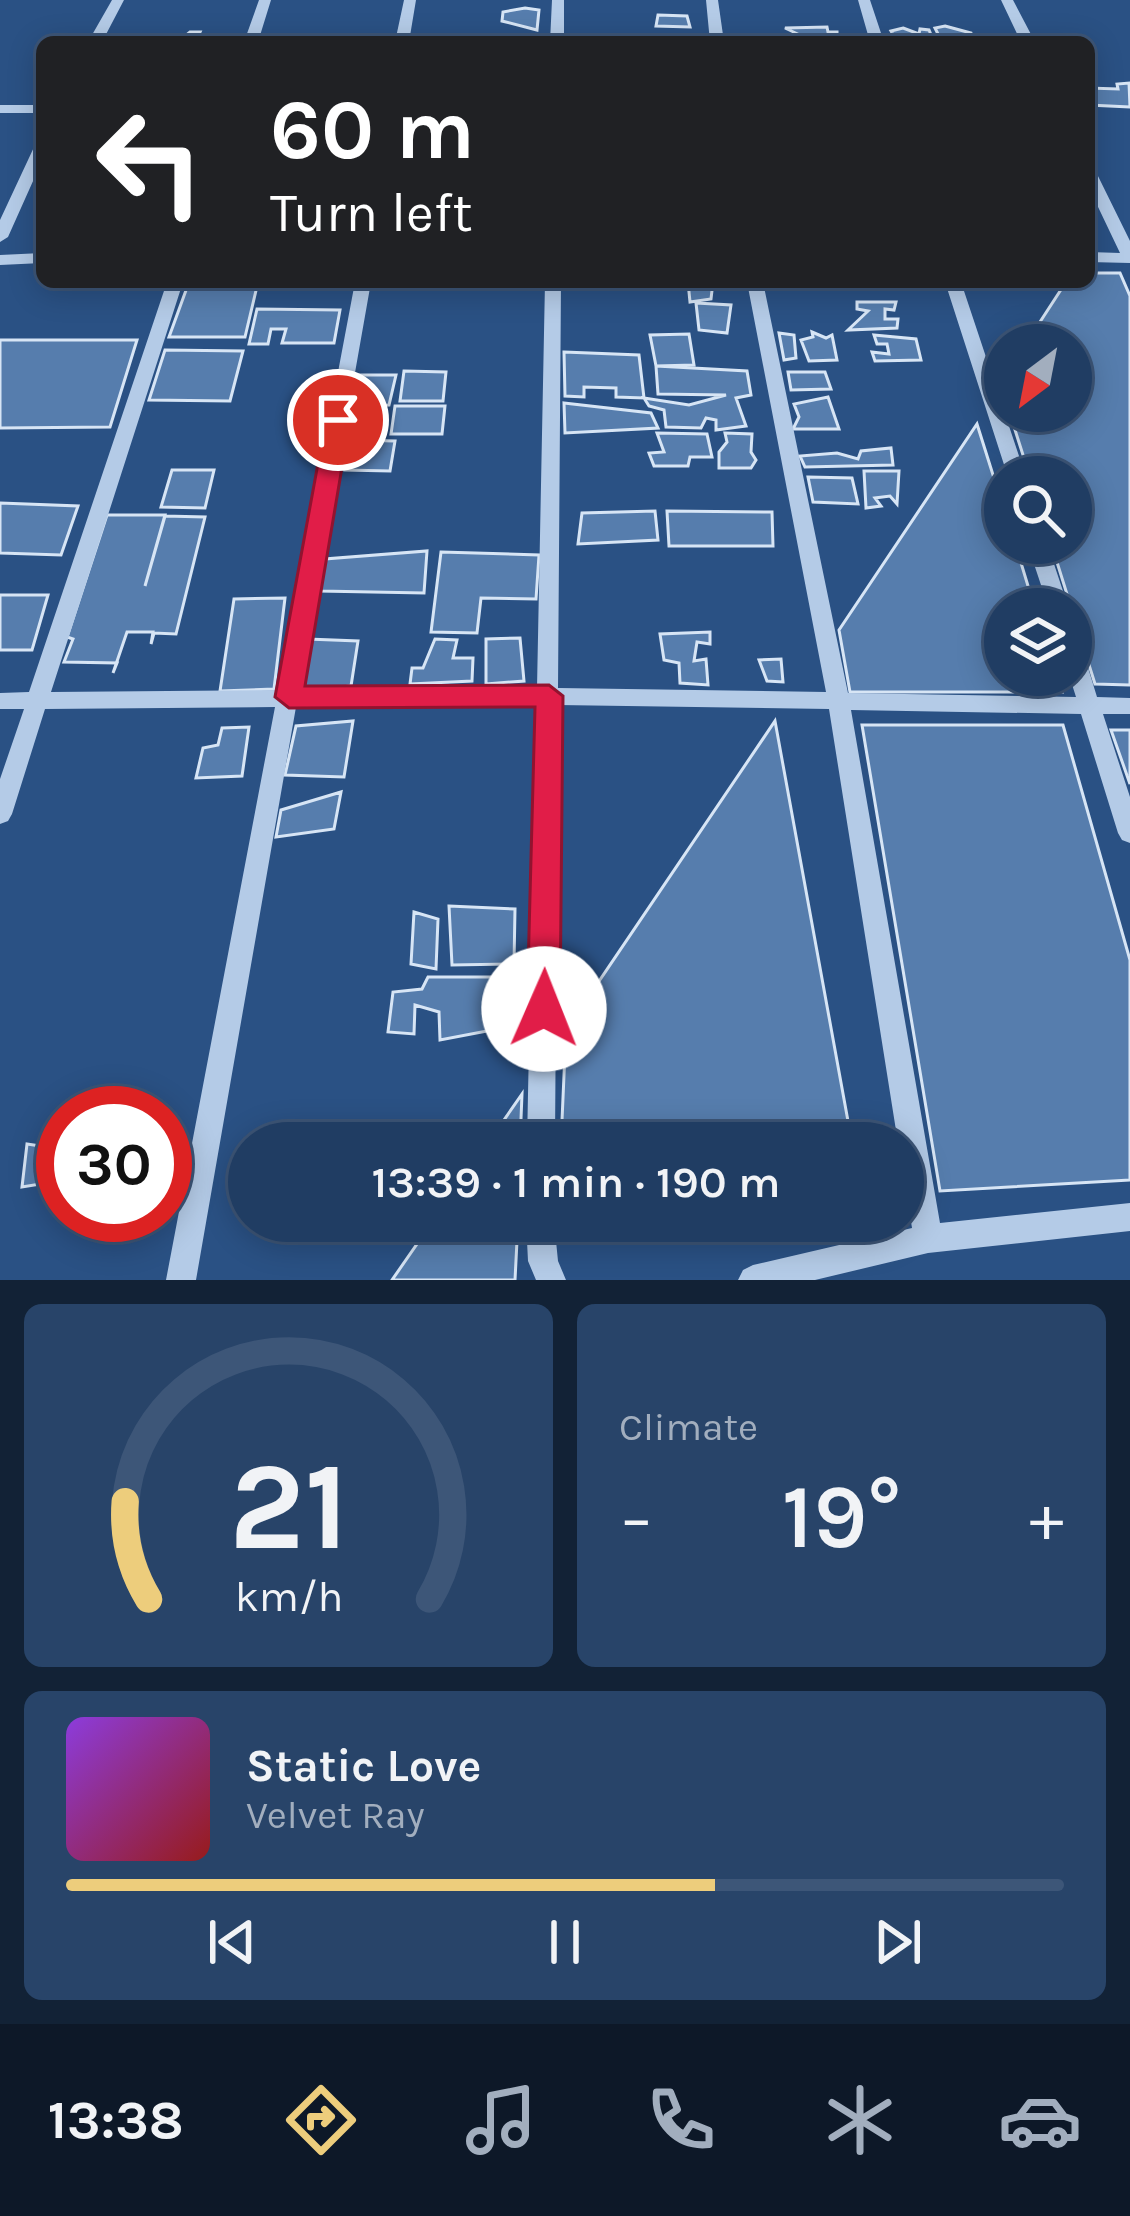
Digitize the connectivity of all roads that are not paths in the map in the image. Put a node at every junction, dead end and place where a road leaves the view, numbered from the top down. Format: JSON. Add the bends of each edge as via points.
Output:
{"nodes":[{"id":1,"x":118,"y":0,"type":"edge"},
{"id":2,"x":265,"y":0,"type":"edge"},
{"id":3,"x":410,"y":0,"type":"edge"},
{"id":4,"x":558,"y":0,"type":"edge"},
{"id":5,"x":712,"y":0,"type":"edge"},
{"id":6,"x":864,"y":0,"type":"edge"},
{"id":7,"x":1007,"y":0,"type":"edge"},
{"id":8,"x":98,"y":36,"type":"edge"},
{"id":9,"x":253,"y":36,"type":"edge"},
{"id":10,"x":403,"y":36,"type":"edge"},
{"id":11,"x":556,"y":36,"type":"edge"},
{"id":12,"x":716,"y":36,"type":"edge"},
{"id":13,"x":875,"y":36,"type":"edge"},
{"id":14,"x":1025,"y":36,"type":"edge"},
{"id":15,"x":0,"y":109,"type":"edge"},
{"id":16,"x":36,"y":109,"type":"edge"},
{"id":17,"x":36,"y":158,"type":"edge"},
{"id":18,"x":1095,"y":185,"type":"edge"},
{"id":19,"x":0,"y":237,"type":"edge"},
{"id":20,"x":1095,"y":257,"type":"edge"},
{"id":21,"x":36,"y":258,"type":"edge"},
{"id":22,"x":1130,"y":258,"type":"edge"},
{"id":23,"x":0,"y":260,"type":"edge"},
{"id":24,"x":173,"y":288,"type":"edge"},
{"id":25,"x":362,"y":288,"type":"edge"},
{"id":26,"x":553,"y":288,"type":"edge"},
{"id":27,"x":756,"y":288,"type":"edge"},
{"id":28,"x":955,"y":288,"type":"edge"},
{"id":29,"x":1010,"y":456,"type":"edge"},
{"id":30,"x":549,"y":696,"type":"junction"},
{"id":31,"x":1087,"y":696,"type":"edge"},
{"id":32,"x":289,"y":697,"type":"junction"},
{"id":33,"x":0,"y":701,"type":"edge"},
{"id":34,"x":40,"y":701,"type":"junction"},
{"id":35,"x":839,"y":702,"type":"junction"},
{"id":36,"x":1090,"y":706,"type":"junction"},
{"id":37,"x":1130,"y":706,"type":"edge"},
{"id":38,"x":0,"y":814,"type":"edge"},
{"id":39,"x":1130,"y":833,"type":"edge"},
{"id":40,"x":542,"y":1122,"type":"edge"},
{"id":41,"x":1130,"y":1217,"type":"edge"},
{"id":42,"x":928,"y":1239,"type":"junction"},
{"id":43,"x":542,"y":1242,"type":"edge"},
{"id":44,"x":182,"y":1280,"type":"edge"},
{"id":45,"x":551,"y":1280,"type":"edge"},
{"id":46,"x":753,"y":1280,"type":"edge"}],
"edges":[{"from":1,"to":8,"type":"street"},
{"from":2,"to":9,"type":"street"},
{"from":3,"to":10,"type":"street"},
{"from":4,"to":11,"type":"street"},
{"from":5,"to":12,"type":"street"},
{"from":6,"to":13,"type":"street"},
{"from":7,"to":14,"type":"street"},
{"from":15,"to":16,"type":"street"},
{"from":17,"to":19,"type":"street"},
{"from":18,"to":22,"type":"street"},
{"from":20,"to":22,"type":"street"},
{"from":21,"to":23,"type":"street"},
{"from":24,"to":34,"type":"street"},
{"from":25,"to":32,"type":"street"},
{"from":26,"to":30,"type":"street"},
{"from":27,"to":35,"type":"street"},
{"from":28,"to":29,"type":"street"},
{"from":30,"to":32,"type":"street"},
{"from":30,"to":35,"type":"street"},
{"from":30,"to":40,"type":"street"},
{"from":31,"to":36,"type":"street"},
{"from":32,"to":34,"type":"street"},
{"from":32,"to":44,"type":"street"},
{"from":33,"to":34,"type":"street"},
{"from":34,"to":38,"type":"street"},
{"from":35,"to":36,"type":"street"},
{"from":35,"to":42,"type":"street"},
{"from":36,"to":37,"type":"street"},
{"from":36,"to":39,"type":"street"},
{"from":41,"to":42,"type":"street"},
{"from":42,"to":46,"type":"street"},
{"from":43,"to":45,"type":"street"}]}
